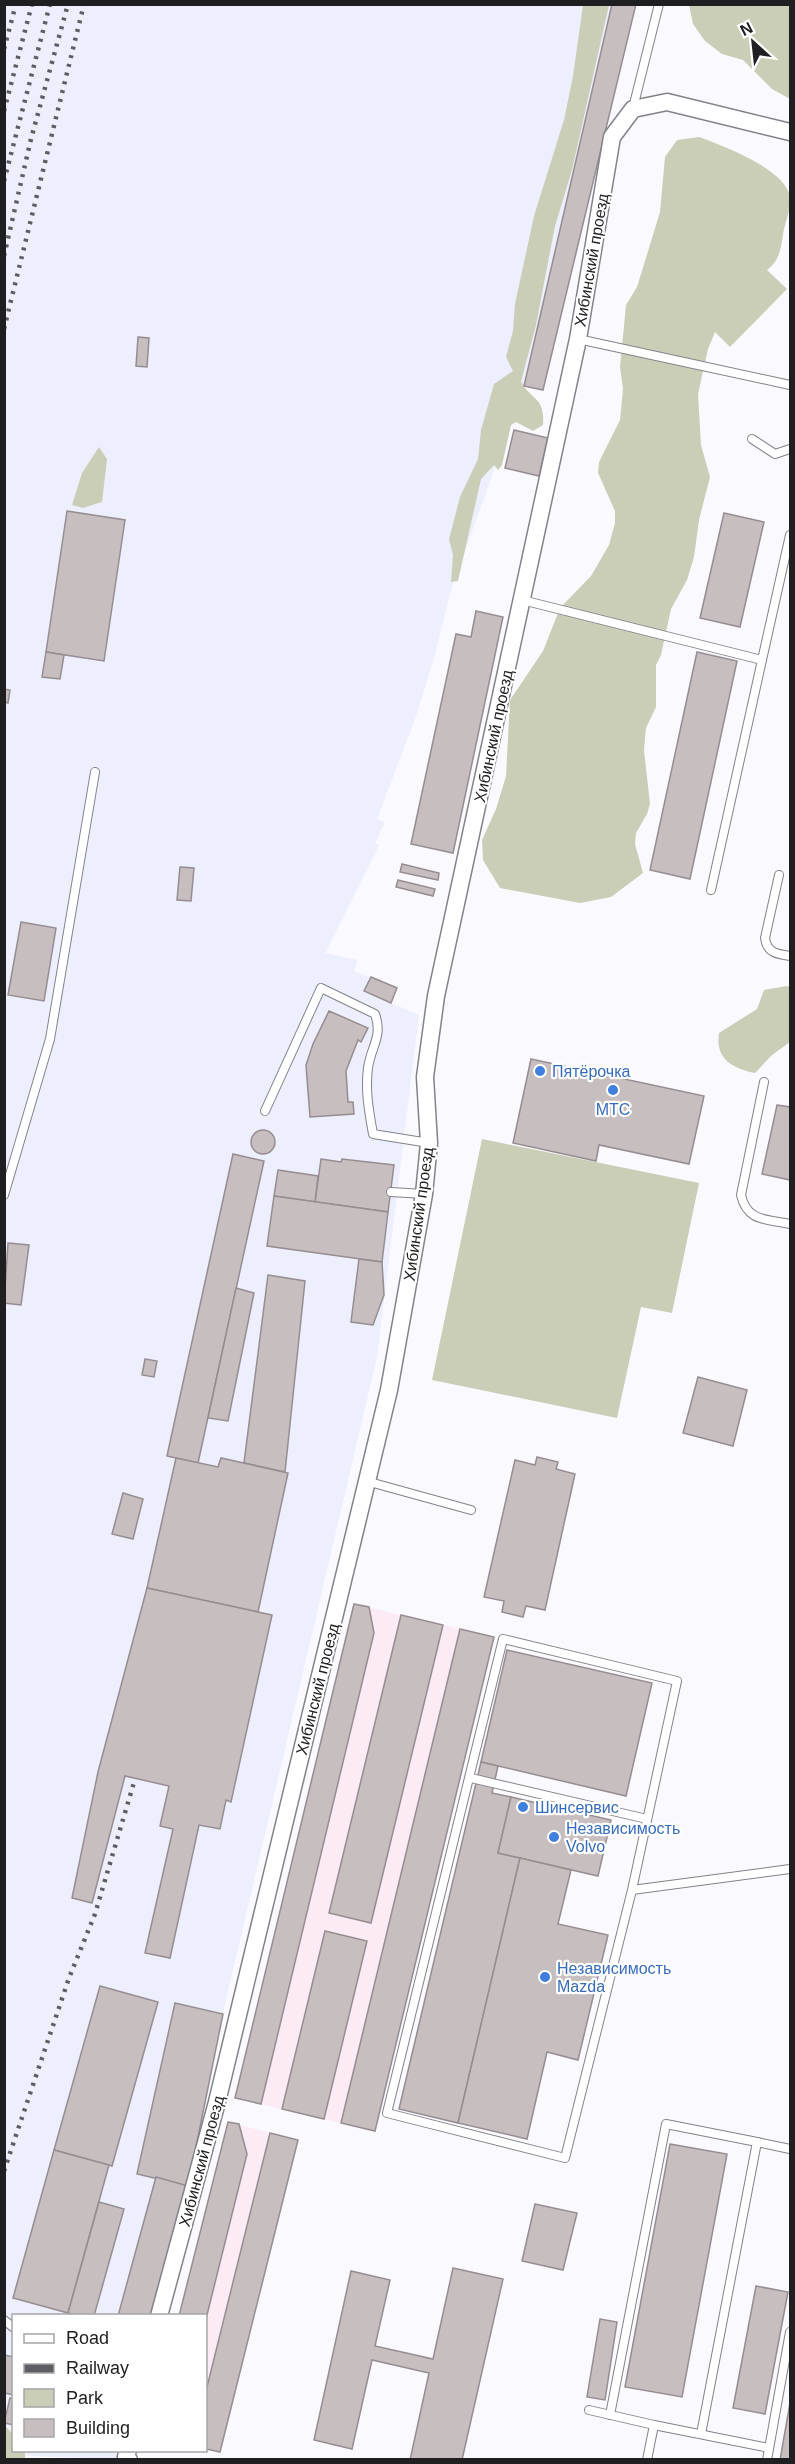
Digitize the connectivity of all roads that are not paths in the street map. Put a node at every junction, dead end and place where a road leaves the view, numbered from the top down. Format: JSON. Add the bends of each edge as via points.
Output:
{"nodes":[{"id":1,"x":659,"y":4,"type":"edge"},
{"id":2,"x":633,"y":109,"type":"junction"},
{"id":3,"x":790,"y":132,"type":"edge"},
{"id":4,"x":578,"y":339,"type":"junction"},
{"id":5,"x":790,"y":385,"type":"edge"},
{"id":6,"x":752,"y":439,"type":"dead end"},
{"id":7,"x":790,"y":449,"type":"edge"},
{"id":8,"x":790,"y":535,"type":"edge"},
{"id":9,"x":522,"y":600,"type":"junction"},
{"id":10,"x":762,"y":660,"type":"junction"},
{"id":11,"x":94,"y":772,"type":"dead end"},
{"id":12,"x":779,"y":875,"type":"dead end"},
{"id":13,"x":711,"y":890,"type":"dead end"},
{"id":14,"x":790,"y":956,"type":"edge"},
{"id":15,"x":764,"y":1082,"type":"dead end"},
{"id":16,"x":265,"y":1111,"type":"dead end"},
{"id":17,"x":429,"y":1143,"type":"junction"},
{"id":18,"x":391,"y":1192,"type":"dead end"},
{"id":19,"x":424,"y":1194,"type":"junction"},
{"id":20,"x":4,"y":1195,"type":"edge"},
{"id":21,"x":790,"y":1224,"type":"edge"},
{"id":22,"x":365,"y":1481,"type":"junction"},
{"id":23,"x":471,"y":1510,"type":"dead end"},
{"id":24,"x":471,"y":1778,"type":"junction"},
{"id":25,"x":647,"y":1819,"type":"junction"},
{"id":26,"x":790,"y":1869,"type":"edge"},
{"id":27,"x":632,"y":1890,"type":"junction"},
{"id":28,"x":757,"y":2142,"type":"junction"},
{"id":29,"x":790,"y":2149,"type":"edge"},
{"id":30,"x":160,"y":2314,"type":"edge"},
{"id":31,"x":790,"y":2332,"type":"edge"},
{"id":32,"x":589,"y":2410,"type":"dead end"},
{"id":33,"x":610,"y":2415,"type":"junction"},
{"id":34,"x":654,"y":2425,"type":"junction"},
{"id":35,"x":701,"y":2434,"type":"junction"},
{"id":36,"x":769,"y":2448,"type":"junction"},
{"id":37,"x":646,"y":2460,"type":"edge"},
{"id":38,"x":767,"y":2460,"type":"edge"}],
"edges":[{"from":1,"to":2,"type":"lane"},
{"from":2,"to":3,"type":"street","via":[[667,102]]},
{"from":2,"to":4,"type":"street","name":"Хибинский проезд","via":[[612,137]]},
{"from":4,"to":5,"type":"lane"},
{"from":4,"to":9,"type":"street","name":"Хибинский проезд"},
{"from":6,"to":7,"type":"lane","via":[[775,454]]},
{"from":8,"to":10,"type":"lane"},
{"from":9,"to":10,"type":"lane"},
{"from":9,"to":17,"type":"street","name":"Хибинский проезд","via":[[436,996],[425,1077]]},
{"from":10,"to":13,"type":"lane"},
{"from":11,"to":20,"type":"lane","via":[[50,1039]]},
{"from":12,"to":14,"type":"lane","via":[[766,947]]},
{"from":15,"to":21,"type":"lane","via":[[741,1195],[744,1209],[753,1216]]},
{"from":16,"to":17,"type":"lane","via":[[321,988],[375,1014],[380,1028],[368,1066],[366,1094],[373,1134]]},
{"from":17,"to":19,"type":"street","name":"Хибинский проезд"},
{"from":18,"to":19,"type":"lane"},
{"from":19,"to":22,"type":"street","name":"Хибинский проезд","via":[[389,1390]]},
{"from":22,"to":23,"type":"lane"},
{"from":22,"to":30,"type":"street","name":"Хибинский проезд","via":[[217,2102]]},
{"from":24,"to":25,"type":"lane"},
{"from":24,"to":25,"type":"lane","via":[[503,1639],[677,1681]]},
{"from":24,"to":27,"type":"lane","via":[[387,2113],[565,2158]]},
{"from":25,"to":27,"type":"lane"},
{"from":26,"to":27,"type":"lane"},
{"from":28,"to":29,"type":"lane"},
{"from":28,"to":33,"type":"lane","via":[[666,2124]]},
{"from":28,"to":35,"type":"lane"},
{"from":31,"to":36,"type":"lane"},
{"from":32,"to":33,"type":"lane"},
{"from":33,"to":34,"type":"lane"},
{"from":34,"to":35,"type":"lane"},
{"from":34,"to":37,"type":"lane"},
{"from":35,"to":36,"type":"lane"},
{"from":36,"to":38,"type":"lane"}]}
